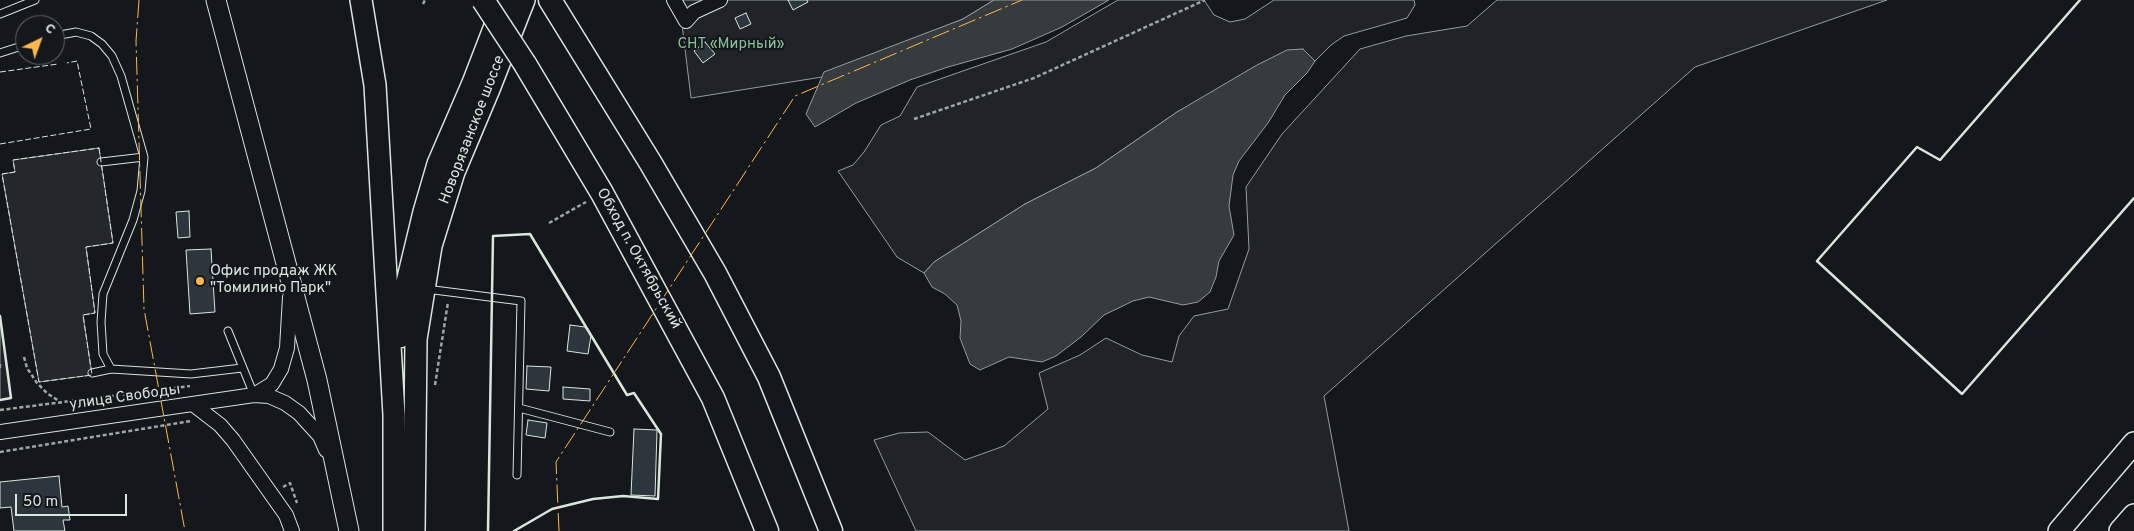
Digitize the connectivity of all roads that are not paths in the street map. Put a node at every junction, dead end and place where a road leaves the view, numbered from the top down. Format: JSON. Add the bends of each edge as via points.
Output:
{"nodes":[{"id":1,"x":35,"y":0,"type":"edge"},
{"id":2,"x":216,"y":0,"type":"edge"},
{"id":3,"x":360,"y":0,"type":"edge"},
{"id":4,"x":483,"y":0,"type":"edge"},
{"id":5,"x":505,"y":0,"type":"edge"},
{"id":6,"x":524,"y":0,"type":"edge"},
{"id":7,"x":674,"y":0,"type":"edge"},
{"id":8,"x":720,"y":0,"type":"edge"},
{"id":9,"x":551,"y":2,"type":"edge"},
{"id":10,"x":0,"y":14,"type":"edge"},
{"id":11,"x":65,"y":34,"type":"edge"},
{"id":12,"x":15,"y":48,"type":"edge"},
{"id":13,"x":0,"y":53,"type":"edge"},
{"id":14,"x":144,"y":157,"type":"junction"},
{"id":15,"x":101,"y":162,"type":"dead end"},
{"id":16,"x":291,"y":284,"type":"junction"},
{"id":17,"x":424,"y":288,"type":"junction"},
{"id":18,"x":228,"y":331,"type":"dead end"},
{"id":19,"x":242,"y":368,"type":"junction"},
{"id":20,"x":111,"y":369,"type":"junction"},
{"id":21,"x":92,"y":373,"type":"dead end"},
{"id":22,"x":254,"y":395,"type":"junction"},
{"id":23,"x":194,"y":404,"type":"junction"},
{"id":24,"x":519,"y":408,"type":"junction"},
{"id":25,"x":394,"y":415,"type":"junction"},
{"id":26,"x":0,"y":432,"type":"edge"},
{"id":27,"x":610,"y":432,"type":"dead end"},
{"id":28,"x":2134,"y":443,"type":"edge"},
{"id":29,"x":517,"y":475,"type":"dead end"},
{"id":30,"x":338,"y":481,"type":"junction"},
{"id":31,"x":2134,"y":515,"type":"edge"},
{"id":32,"x":395,"y":524,"type":"edge"},
{"id":33,"x":292,"y":531,"type":"edge"},
{"id":34,"x":349,"y":531,"type":"edge"},
{"id":35,"x":414,"y":531,"type":"edge"},
{"id":36,"x":767,"y":531,"type":"edge"},
{"id":37,"x":832,"y":531,"type":"edge"},
{"id":38,"x":2059,"y":531,"type":"edge"},
{"id":39,"x":2120,"y":531,"type":"edge"}],
"edges":[{"from":1,"to":10,"type":"lane"},
{"from":2,"to":16,"type":"main road"},
{"from":3,"to":25,"type":"main road","via":[[375,85]]},
{"from":4,"to":36,"type":"highway","name":"Обход п. Октябрьский","bridge":true,"via":[[602,193],[662,301],[713,398]]},
{"from":5,"to":25,"type":"main road","via":[[438,164],[424,212],[404,295]]},
{"from":6,"to":17,"type":"main road","name":"Новорязанское шоссе","via":[[454,172],[431,246]]},
{"from":7,"to":8,"type":"street","via":[[686,21],[694,12]]},
{"from":9,"to":37,"type":"highway","via":[[715,273],[769,378]]},
{"from":11,"to":14,"type":"lane","via":[[76,32],[91,36],[112,56],[121,76]]},
{"from":12,"to":13,"type":"lane"},
{"from":14,"to":15,"type":"lane"},
{"from":14,"to":20,"type":"lane","via":[[141,190],[104,294],[101,322],[103,354]]},
{"from":16,"to":22,"type":"street","name":"улица Свободы","via":[[288,348],[282,369],[272,384]]},
{"from":16,"to":30,"type":"main road","via":[[317,380]]},
{"from":17,"to":24,"type":"lane","via":[[521,301]]},
{"from":17,"to":35,"type":"main road","name":"Новорязанское шоссе","via":[[416,339]]},
{"from":18,"to":19,"type":"lane"},
{"from":19,"to":20,"type":"lane","via":[[191,374]]},
{"from":19,"to":22,"type":"lane"},
{"from":20,"to":21,"type":"lane"},
{"from":22,"to":23,"type":"street","name":"улица Свободы"},
{"from":22,"to":30,"type":"street","name":"улица Свободы","via":[[269,396],[285,403],[311,424],[320,436]]},
{"from":23,"to":26,"type":"street","name":"улица Свободы"},
{"from":23,"to":33,"type":"street","via":[[233,440],[286,516]]},
{"from":24,"to":27,"type":"lane"},
{"from":24,"to":29,"type":"lane"},
{"from":25,"to":32,"type":"main road"},
{"from":28,"to":38,"type":"main road"},
{"from":30,"to":34,"type":"main road"},
{"from":31,"to":39,"type":"main road"}]}
